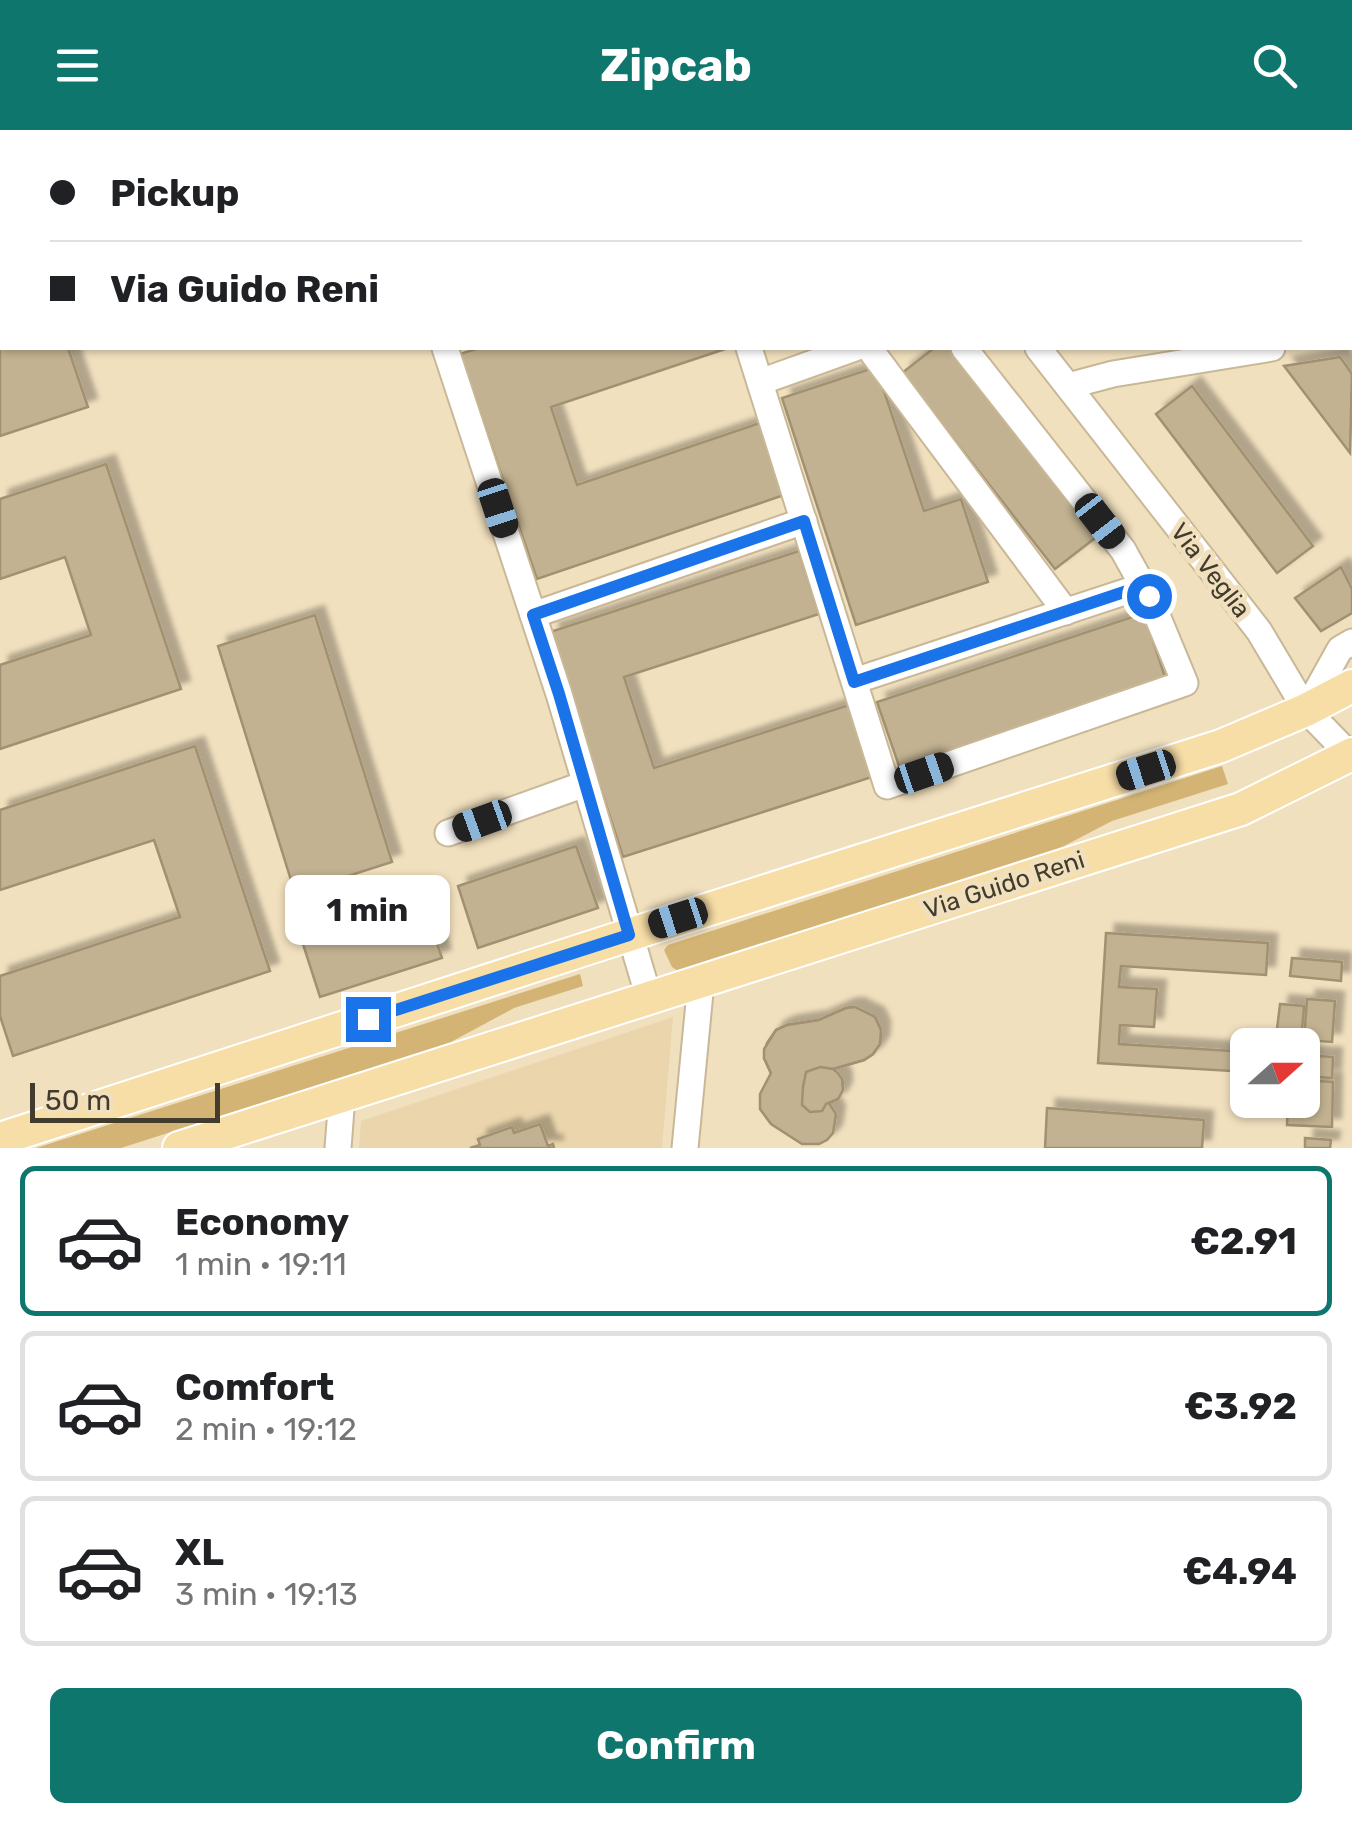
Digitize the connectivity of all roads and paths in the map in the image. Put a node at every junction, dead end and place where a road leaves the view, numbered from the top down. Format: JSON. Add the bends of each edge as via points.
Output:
{"nodes":[{"id":1,"x":446,"y":350,"type":"edge"},
{"id":2,"x":750,"y":350,"type":"edge"},
{"id":3,"x":850,"y":350,"type":"edge"},
{"id":4,"x":870,"y":350,"type":"edge"},
{"id":5,"x":966,"y":350,"type":"edge"},
{"id":6,"x":1040,"y":350,"type":"edge"},
{"id":7,"x":1260,"y":350,"type":"edge"},
{"id":8,"x":760,"y":382,"type":"junction"},
{"id":9,"x":1068,"y":386,"type":"junction"},
{"id":10,"x":804,"y":521,"type":"junction"},
{"id":11,"x":1142,"y":586,"type":"junction"},
{"id":12,"x":1066,"y":612,"type":"junction"},
{"id":13,"x":533,"y":615,"type":"junction"},
{"id":14,"x":1352,"y":642,"type":"edge"},
{"id":15,"x":854,"y":682,"type":"junction"},
{"id":16,"x":1352,"y":686,"type":"edge"},
{"id":17,"x":1306,"y":710,"type":"junction"},
{"id":18,"x":1351,"y":756,"type":"edge"},
{"id":19,"x":585,"y":784,"type":"junction"},
{"id":20,"x":448,"y":833,"type":"dead end"},
{"id":21,"x":629,"y":935,"type":"junction"},
{"id":22,"x":701,"y":982,"type":"junction"},
{"id":23,"x":649,"y":998,"type":"junction"},
{"id":24,"x":342,"y":1096,"type":"junction"},
{"id":25,"x":0,"y":1138,"type":"edge"},
{"id":26,"x":178,"y":1148,"type":"edge"},
{"id":27,"x":338,"y":1148,"type":"edge"},
{"id":28,"x":685,"y":1148,"type":"edge"}],
"edges":[{"from":1,"to":13,"type":"street"},
{"from":2,"to":8,"type":"street"},
{"from":3,"to":8,"type":"street"},
{"from":4,"to":12,"type":"street"},
{"from":5,"to":11,"type":"street","via":[[1122,550]]},
{"from":6,"to":9,"type":"street","name":"Via Veglia"},
{"from":7,"to":9,"type":"street"},
{"from":8,"to":10,"type":"street"},
{"from":9,"to":17,"type":"street","name":"Via Veglia","via":[[1259,631]]},
{"from":10,"to":13,"type":"street"},
{"from":10,"to":15,"type":"street"},
{"from":11,"to":12,"type":"street"},
{"from":11,"to":15,"type":"street","via":[[1185,683],[887,786]]},
{"from":12,"to":15,"type":"street"},
{"from":13,"to":19,"type":"street"},
{"from":14,"to":17,"type":"street","via":[[1340,649]]},
{"from":16,"to":17,"type":"main road"},
{"from":17,"to":18,"type":"street","name":"Via Veglia"},
{"from":17,"to":21,"type":"main road","via":[[1221,746]]},
{"from":18,"to":22,"type":"main road","name":"Via Guido Reni","via":[[1241,809]]},
{"from":19,"to":20,"type":"street"},
{"from":19,"to":21,"type":"street"},
{"from":21,"to":23,"type":"street"},
{"from":21,"to":25,"type":"main road"},
{"from":22,"to":23,"type":"main road","name":"Via Guido Reni"},
{"from":22,"to":28,"type":"street"},
{"from":23,"to":24,"type":"main road","name":"Via Guido Reni"},
{"from":24,"to":26,"type":"main road","name":"Via Guido Reni"},
{"from":24,"to":27,"type":"street"}]}
